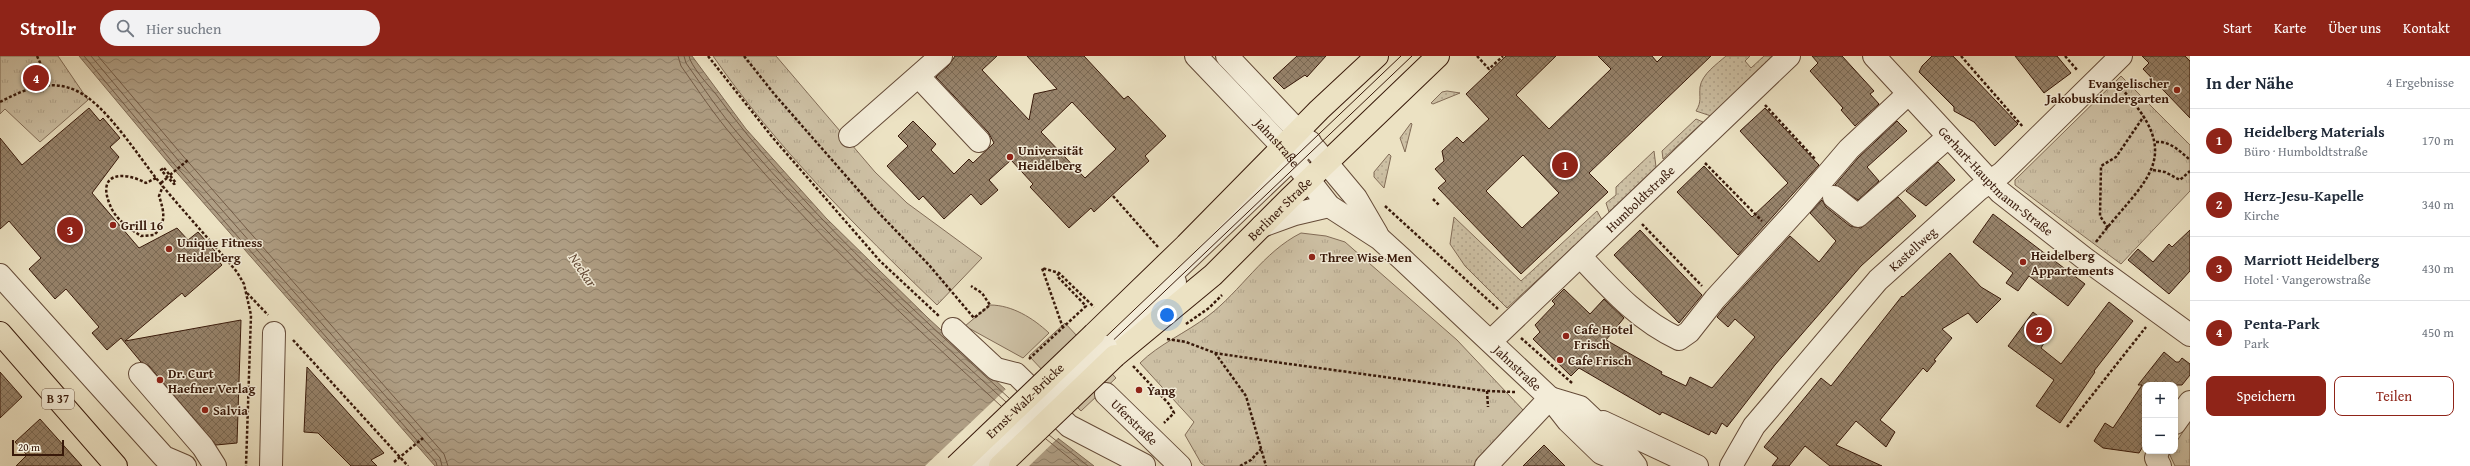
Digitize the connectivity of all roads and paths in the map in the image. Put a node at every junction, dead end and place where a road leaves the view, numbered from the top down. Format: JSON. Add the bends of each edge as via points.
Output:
{"nodes":[{"id":1,"x":37,"y":56,"type":"edge"},
{"id":2,"x":708,"y":56,"type":"edge"},
{"id":3,"x":744,"y":56,"type":"edge"},
{"id":4,"x":941,"y":56,"type":"edge"},
{"id":5,"x":1196,"y":56,"type":"edge"},
{"id":6,"x":1227,"y":56,"type":"edge"},
{"id":7,"x":1377,"y":56,"type":"edge"},
{"id":8,"x":1438,"y":56,"type":"edge"},
{"id":9,"x":1477,"y":56,"type":"edge"},
{"id":10,"x":1503,"y":56,"type":"edge"},
{"id":11,"x":1789,"y":56,"type":"edge"},
{"id":12,"x":1874,"y":56,"type":"edge"},
{"id":13,"x":1961,"y":56,"type":"edge"},
{"id":14,"x":2121,"y":56,"type":"edge"},
{"id":15,"x":2105,"y":72,"type":"junction"},
{"id":16,"x":919,"y":77,"type":"junction"},
{"id":17,"x":44,"y":84,"type":"junction"},
{"id":18,"x":1752,"y":90,"type":"junction"},
{"id":19,"x":1908,"y":94,"type":"junction"},
{"id":20,"x":0,"y":102,"type":"edge"},
{"id":21,"x":2144,"y":116,"type":"junction"},
{"id":22,"x":850,"y":136,"type":"dead end"},
{"id":23,"x":1948,"y":137,"type":"junction"},
{"id":24,"x":2034,"y":140,"type":"junction"},
{"id":25,"x":979,"y":141,"type":"dead end"},
{"id":26,"x":2156,"y":142,"type":"junction"},
{"id":27,"x":1313,"y":146,"type":"junction"},
{"id":28,"x":1691,"y":148,"type":"junction"},
{"id":29,"x":188,"y":160,"type":"dead end"},
{"id":30,"x":2190,"y":160,"type":"edge"},
{"id":31,"x":1296,"y":162,"type":"junction"},
{"id":32,"x":2153,"y":170,"type":"junction"},
{"id":33,"x":2190,"y":171,"type":"edge"},
{"id":34,"x":1827,"y":172,"type":"junction"},
{"id":35,"x":156,"y":178,"type":"junction"},
{"id":36,"x":1990,"y":182,"type":"junction"},
{"id":37,"x":162,"y":184,"type":"junction"},
{"id":38,"x":1113,"y":196,"type":"dead end"},
{"id":39,"x":1834,"y":197,"type":"dead end"},
{"id":40,"x":1433,"y":199,"type":"dead end"},
{"id":41,"x":1384,"y":205,"type":"dead end"},
{"id":42,"x":1330,"y":206,"type":"junction"},
{"id":43,"x":1440,"y":206,"type":"dead end"},
{"id":44,"x":1628,"y":210,"type":"junction"},
{"id":45,"x":1262,"y":226,"type":"junction"},
{"id":46,"x":2108,"y":228,"type":"junction"},
{"id":47,"x":1775,"y":235,"type":"junction"},
{"id":48,"x":1380,"y":239,"type":"junction"},
{"id":49,"x":1160,"y":249,"type":"dead end"},
{"id":50,"x":1580,"y":256,"type":"junction"},
{"id":51,"x":2084,"y":258,"type":"junction"},
{"id":52,"x":1059,"y":273,"type":"junction"},
{"id":53,"x":0,"y":275,"type":"edge"},
{"id":54,"x":971,"y":286,"type":"dead end"},
{"id":55,"x":246,"y":293,"type":"junction"},
{"id":56,"x":1715,"y":299,"type":"junction"},
{"id":57,"x":1097,"y":310,"type":"dead end"},
{"id":58,"x":2158,"y":313,"type":"junction"},
{"id":59,"x":1510,"y":323,"type":"junction"},
{"id":60,"x":2186,"y":324,"type":"edge"},
{"id":61,"x":1063,"y":328,"type":"junction"},
{"id":62,"x":278,"y":329,"type":"junction"},
{"id":63,"x":953,"y":329,"type":"joint"},
{"id":64,"x":0,"y":333,"type":"edge"},
{"id":65,"x":1166,"y":339,"type":"dead end"},
{"id":66,"x":1491,"y":341,"type":"junction"},
{"id":67,"x":1109,"y":348,"type":"junction"},
{"id":68,"x":1215,"y":353,"type":"junction"},
{"id":69,"x":140,"y":374,"type":"dead end"},
{"id":70,"x":1016,"y":374,"type":"junction"},
{"id":71,"x":1575,"y":386,"type":"dead end"},
{"id":72,"x":1487,"y":390,"type":"junction"},
{"id":73,"x":1519,"y":392,"type":"dead end"},
{"id":74,"x":1106,"y":394,"type":"dead end"},
{"id":75,"x":1550,"y":398,"type":"junction"},
{"id":76,"x":2190,"y":402,"type":"edge"},
{"id":77,"x":1169,"y":404,"type":"dead end"},
{"id":78,"x":1488,"y":407,"type":"dead end"},
{"id":79,"x":1595,"y":419,"type":"junction"},
{"id":80,"x":2178,"y":419,"type":"edge"},
{"id":81,"x":2067,"y":427,"type":"dead end"},
{"id":82,"x":423,"y":438,"type":"dead end"},
{"id":83,"x":1150,"y":438,"type":"junction"},
{"id":84,"x":1261,"y":448,"type":"junction"},
{"id":85,"x":2157,"y":454,"type":"edge"},
{"id":86,"x":400,"y":457,"type":"junction"},
{"id":87,"x":1607,"y":459,"type":"edge"},
{"id":88,"x":394,"y":462,"type":"dead end"},
{"id":89,"x":116,"y":466,"type":"edge"},
{"id":90,"x":185,"y":466,"type":"edge"},
{"id":91,"x":215,"y":466,"type":"edge"},
{"id":92,"x":246,"y":466,"type":"edge"},
{"id":93,"x":271,"y":466,"type":"edge"},
{"id":94,"x":408,"y":466,"type":"edge"},
{"id":95,"x":956,"y":466,"type":"edge"},
{"id":96,"x":970,"y":466,"type":"edge"},
{"id":97,"x":981,"y":466,"type":"edge"},
{"id":98,"x":1000,"y":466,"type":"edge"},
{"id":99,"x":1180,"y":466,"type":"edge"},
{"id":100,"x":1240,"y":466,"type":"edge"},
{"id":101,"x":1266,"y":466,"type":"edge"},
{"id":102,"x":1486,"y":466,"type":"edge"},
{"id":103,"x":1635,"y":466,"type":"edge"},
{"id":104,"x":1697,"y":466,"type":"edge"},
{"id":105,"x":1731,"y":466,"type":"edge"},
{"id":106,"x":2160,"y":466,"type":"edge"}],
"edges":[{"from":1,"to":17,"type":"path"},
{"from":2,"to":63,"type":"path","via":[[773,138],[880,261]]},
{"from":3,"to":54,"type":"path","via":[[869,203],[929,264],[974,318],[990,305],[982,293]]},
{"from":4,"to":16,"type":"street"},
{"from":5,"to":31,"type":"street","name":"Jahnstraße"},
{"from":6,"to":27,"type":"street","name":"Jahnstraße"},
{"from":7,"to":27,"type":"main road","name":"Berliner Straße"},
{"from":8,"to":27,"type":"main road","name":"Berliner Straße"},
{"from":9,"to":10,"type":"path","via":[[1489,69]]},
{"from":11,"to":18,"type":"street","name":"Humboldtstraße"},
{"from":12,"to":19,"type":"street","name":"Gerhart-Hauptmann-Straße"},
{"from":13,"to":24,"type":"path"},
{"from":14,"to":15,"type":"street","name":"Kastellweg"},
{"from":15,"to":21,"type":"path","via":[[2129,96]]},
{"from":15,"to":24,"type":"street","name":"Kastellweg"},
{"from":16,"to":22,"type":"street"},
{"from":16,"to":25,"type":"street"},
{"from":17,"to":20,"type":"path"},
{"from":17,"to":35,"type":"path","via":[[64,86],[88,98],[108,117]]},
{"from":18,"to":28,"type":"street","name":"Humboldtstraße"},
{"from":18,"to":34,"type":"path"},
{"from":19,"to":23,"type":"street","name":"Gerhart-Hauptmann-Straße"},
{"from":19,"to":34,"type":"street"},
{"from":21,"to":26,"type":"path"},
{"from":21,"to":46,"type":"path","via":[[2116,157],[2101,166],[2100,216]]},
{"from":23,"to":36,"type":"street","name":"Gerhart-Hauptmann-Straße"},
{"from":23,"to":39,"type":"street","via":[[1858,216]]},
{"from":24,"to":36,"type":"street","name":"Kastellweg","via":[[2002,174]]},
{"from":26,"to":30,"type":"path","via":[[2163,142],[2175,148]]},
{"from":26,"to":32,"type":"path","via":[[2157,161]]},
{"from":27,"to":31,"type":"main road","name":"Berliner Straße"},
{"from":27,"to":31,"type":"main road","name":"Berliner Straße"},
{"from":27,"to":48,"type":"street","name":"Jahnstraße","via":[[1356,198]]},
{"from":28,"to":44,"type":"street","name":"Humboldtstraße"},
{"from":28,"to":47,"type":"path"},
{"from":29,"to":37,"type":"path"},
{"from":31,"to":42,"type":"street","name":"Jahnstraße"},
{"from":31,"to":45,"type":"main road","name":"Berliner Straße"},
{"from":31,"to":67,"type":"main road","name":"Berliner Straße","via":[[1186,245]]},
{"from":32,"to":33,"type":"path","via":[[2165,172],[2180,180]]},
{"from":32,"to":46,"type":"path","via":[[2148,181]]},
{"from":34,"to":47,"type":"street"},
{"from":35,"to":37,"type":"path"},
{"from":35,"to":37,"type":"path","via":[[146,182],[124,174],[112,179],[108,185],[106,194],[110,206],[119,219],[140,236],[154,235],[163,224],[163,208],[159,196]]},
{"from":36,"to":51,"type":"street","name":"Gerhart-Hauptmann-Straße"},
{"from":36,"to":105,"type":"street","name":"Kastellweg","via":[[1878,280],[1754,426]]},
{"from":37,"to":55,"type":"path","via":[[237,272]]},
{"from":38,"to":49,"type":"path"},
{"from":40,"to":43,"type":"path"},
{"from":41,"to":59,"type":"path","via":[[1447,261]]},
{"from":42,"to":45,"type":"street","via":[[1294,214]]},
{"from":42,"to":48,"type":"street","name":"Jahnstraße"},
{"from":44,"to":50,"type":"street","name":"Humboldtstraße"},
{"from":44,"to":56,"type":"path"},
{"from":45,"to":67,"type":"main road","name":"Berliner Straße","via":[[1213,275]]},
{"from":46,"to":51,"type":"path"},
{"from":47,"to":56,"type":"street"},
{"from":48,"to":66,"type":"street","name":"Jahnstraße"},
{"from":50,"to":56,"type":"street","via":[[1633,310],[1656,328],[1679,339],[1689,332]]},
{"from":50,"to":59,"type":"street","name":"Humboldtstraße"},
{"from":51,"to":58,"type":"street","name":"Gerhart-Hauptmann-Straße"},
{"from":52,"to":57,"type":"path"},
{"from":52,"to":61,"type":"path","via":[[1057,276],[1086,306]]},
{"from":52,"to":61,"type":"path","via":[[1042,268]]},
{"from":53,"to":90,"type":"street","via":[[164,458]]},
{"from":55,"to":62,"type":"path"},
{"from":55,"to":92,"type":"path","via":[[251,315]]},
{"from":58,"to":60,"type":"street","name":"Gerhart-Hauptmann-Straße"},
{"from":58,"to":81,"type":"path"},
{"from":59,"to":66,"type":"street","name":"Humboldtstraße"},
{"from":59,"to":71,"type":"path","via":[[1525,343]]},
{"from":61,"to":70,"type":"path"},
{"from":62,"to":86,"type":"path"},
{"from":62,"to":93,"type":"street"},
{"from":63,"to":70,"type":"street","via":[[996,369]]},
{"from":64,"to":89,"type":"main road","number":"B 37"},
{"from":65,"to":68,"type":"path","via":[[1186,342]]},
{"from":66,"to":75,"type":"street","name":"Jahnstraße"},
{"from":67,"to":77,"type":"path"},
{"from":67,"to":95,"type":"main road","name":"Ernst-Walz-Brücke","bridge":true},
{"from":67,"to":96,"type":"street"},
{"from":67,"to":97,"type":"street","bridge":true},
{"from":67,"to":98,"type":"main road","bridge":true},
{"from":68,"to":72,"type":"path"},
{"from":68,"to":84,"type":"path","via":[[1246,396]]},
{"from":69,"to":91,"type":"street","via":[[203,447]]},
{"from":70,"to":83,"type":"street","via":[[1069,426],[1138,461]]},
{"from":72,"to":73,"type":"path"},
{"from":72,"to":78,"type":"path"},
{"from":74,"to":83,"type":"street","name":"Uferstraße"},
{"from":75,"to":79,"type":"street","name":"Jahnstraße","via":[[1580,407]]},
{"from":75,"to":87,"type":"street","name":"Jahnstraße","via":[[1568,421]]},
{"from":75,"to":102,"type":"street"},
{"from":76,"to":80,"type":"street"},
{"from":79,"to":103,"type":"street","name":"Jahnstraße"},
{"from":79,"to":104,"type":"street","name":"Jahnstraße"},
{"from":82,"to":86,"type":"path"},
{"from":83,"to":99,"type":"street","name":"Uferstraße"},
{"from":84,"to":100,"type":"path","via":[[1251,460]]},
{"from":84,"to":101,"type":"path"},
{"from":85,"to":106,"type":"street","via":[[2156,458]]},
{"from":86,"to":88,"type":"path"},
{"from":86,"to":94,"type":"path"},
{"from":87,"to":103,"type":"street","name":"Jahnstraße"}]}
